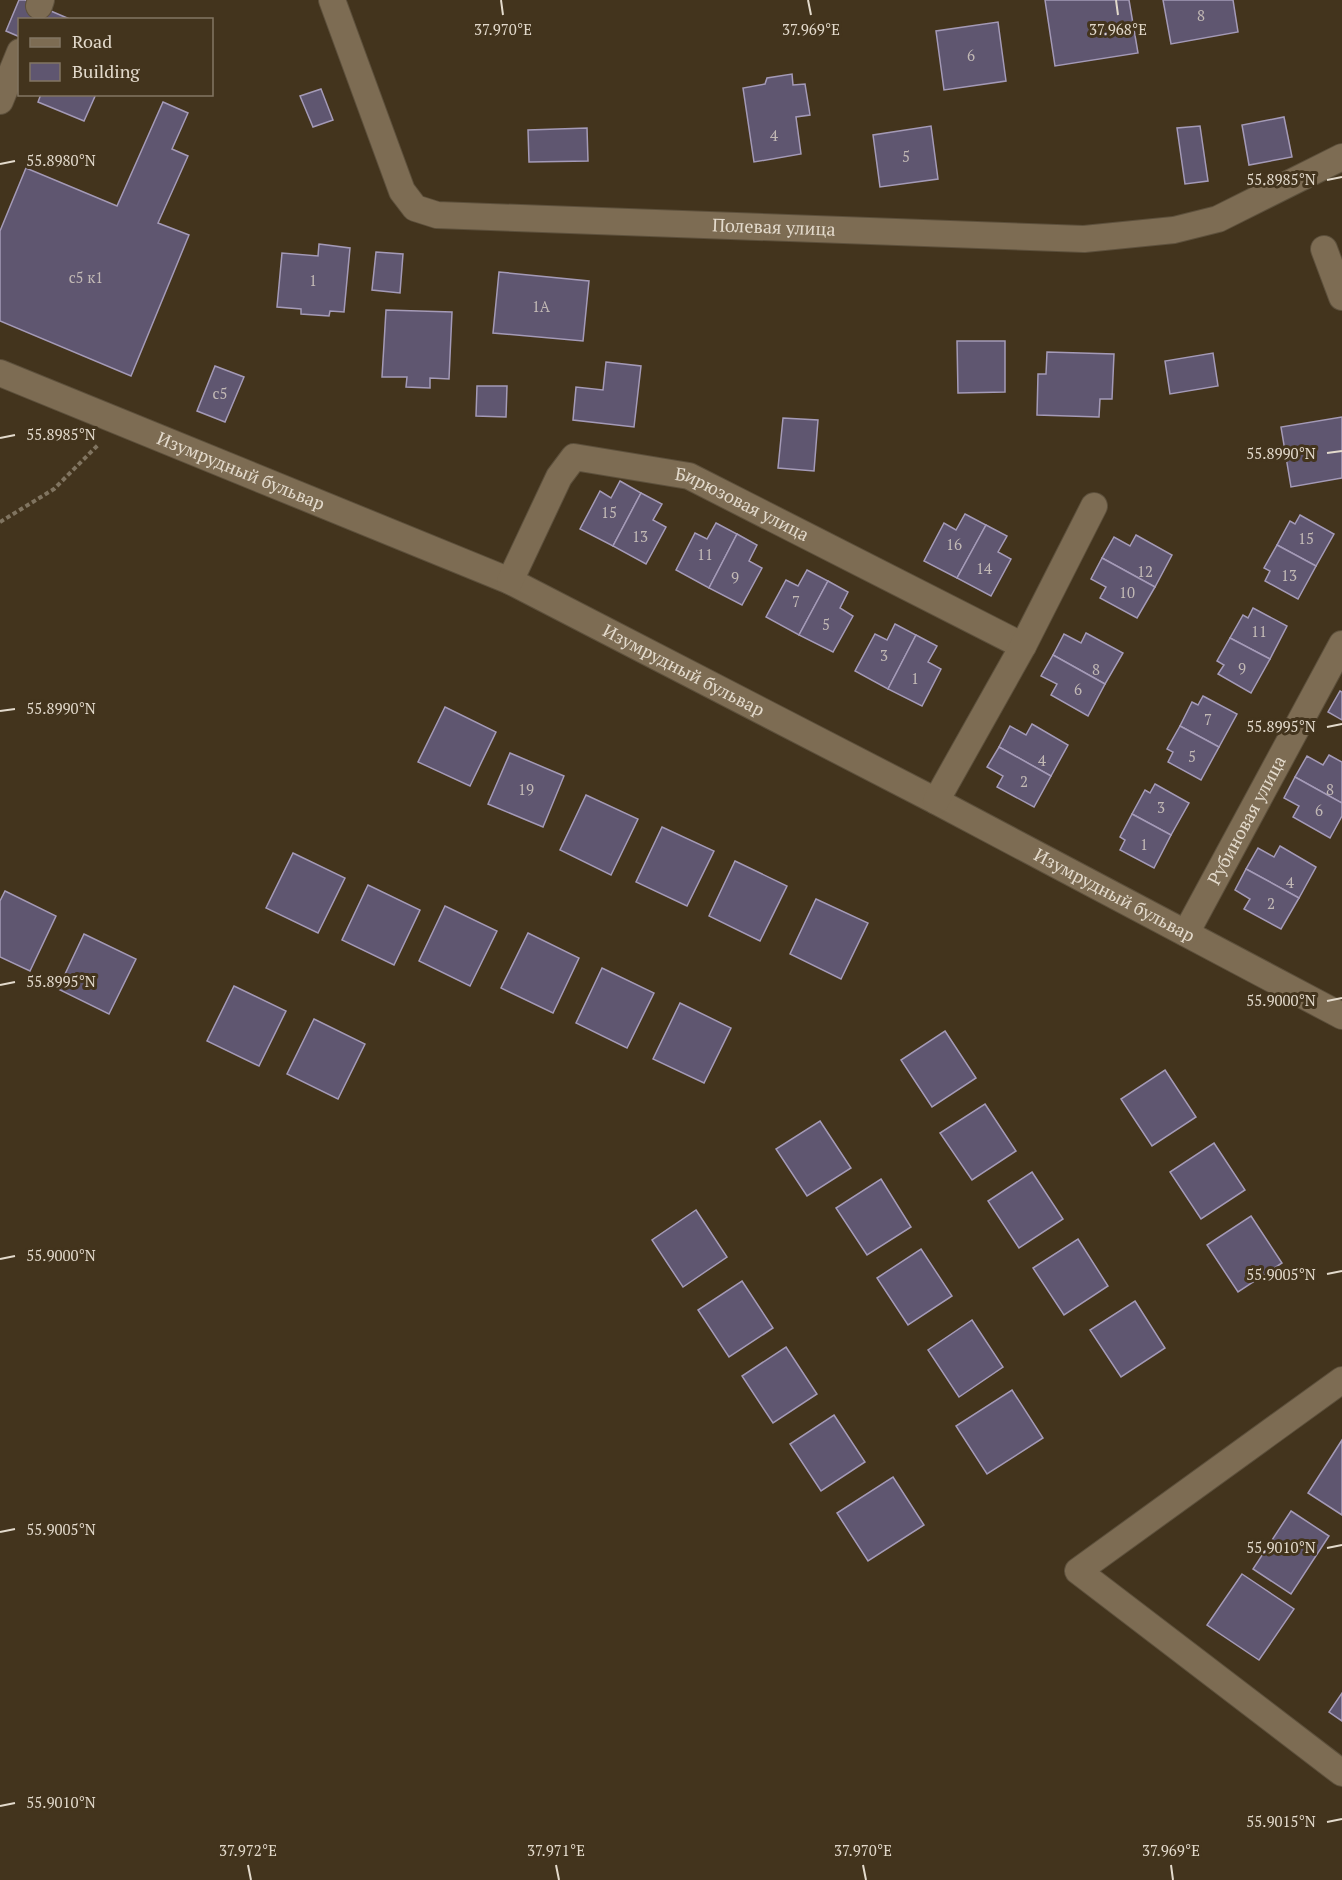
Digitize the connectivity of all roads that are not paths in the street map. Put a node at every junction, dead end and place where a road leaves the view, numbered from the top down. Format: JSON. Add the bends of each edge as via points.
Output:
{"nodes":[{"id":1,"x":332,"y":0,"type":"edge"},
{"id":2,"x":18,"y":57,"type":"edge"},
{"id":3,"x":0,"y":101,"type":"edge"},
{"id":4,"x":1342,"y":157,"type":"edge"},
{"id":5,"x":1324,"y":249,"type":"dead end"},
{"id":6,"x":1342,"y":297,"type":"edge"},
{"id":7,"x":0,"y":373,"type":"edge"},
{"id":8,"x":1094,"y":506,"type":"dead end"},
{"id":9,"x":510,"y":581,"type":"junction"},
{"id":10,"x":1342,"y":644,"type":"edge"},
{"id":11,"x":1023,"y":646,"type":"junction"},
{"id":12,"x":936,"y":801,"type":"junction"},
{"id":13,"x":1186,"y":933,"type":"junction"},
{"id":14,"x":1342,"y":1016,"type":"edge"},
{"id":15,"x":1342,"y":1380,"type":"edge"},
{"id":16,"x":1342,"y":1773,"type":"edge"}],
"edges":[{"from":1,"to":4,"type":"street","name":"Полевая улица","via":[[402,191],[415,208],[437,215],[1083,239],[1174,230],[1218,219]]},
{"from":2,"to":3,"type":"street"},
{"from":5,"to":6,"type":"street"},
{"from":7,"to":9,"type":"street","name":"Изумрудный бульвар"},
{"from":8,"to":11,"type":"street"},
{"from":9,"to":11,"type":"street","name":"Бирюзовая улица","via":[[559,477],[574,457],[689,476]]},
{"from":9,"to":12,"type":"street","name":"Изумрудный бульвар"},
{"from":10,"to":13,"type":"street","name":"Рубиновая улица"},
{"from":11,"to":12,"type":"street"},
{"from":12,"to":13,"type":"street","name":"Изумрудный бульвар"},
{"from":13,"to":14,"type":"street","name":"Изумрудный бульвар"},
{"from":15,"to":16,"type":"street","via":[[1078,1571]]}]}
